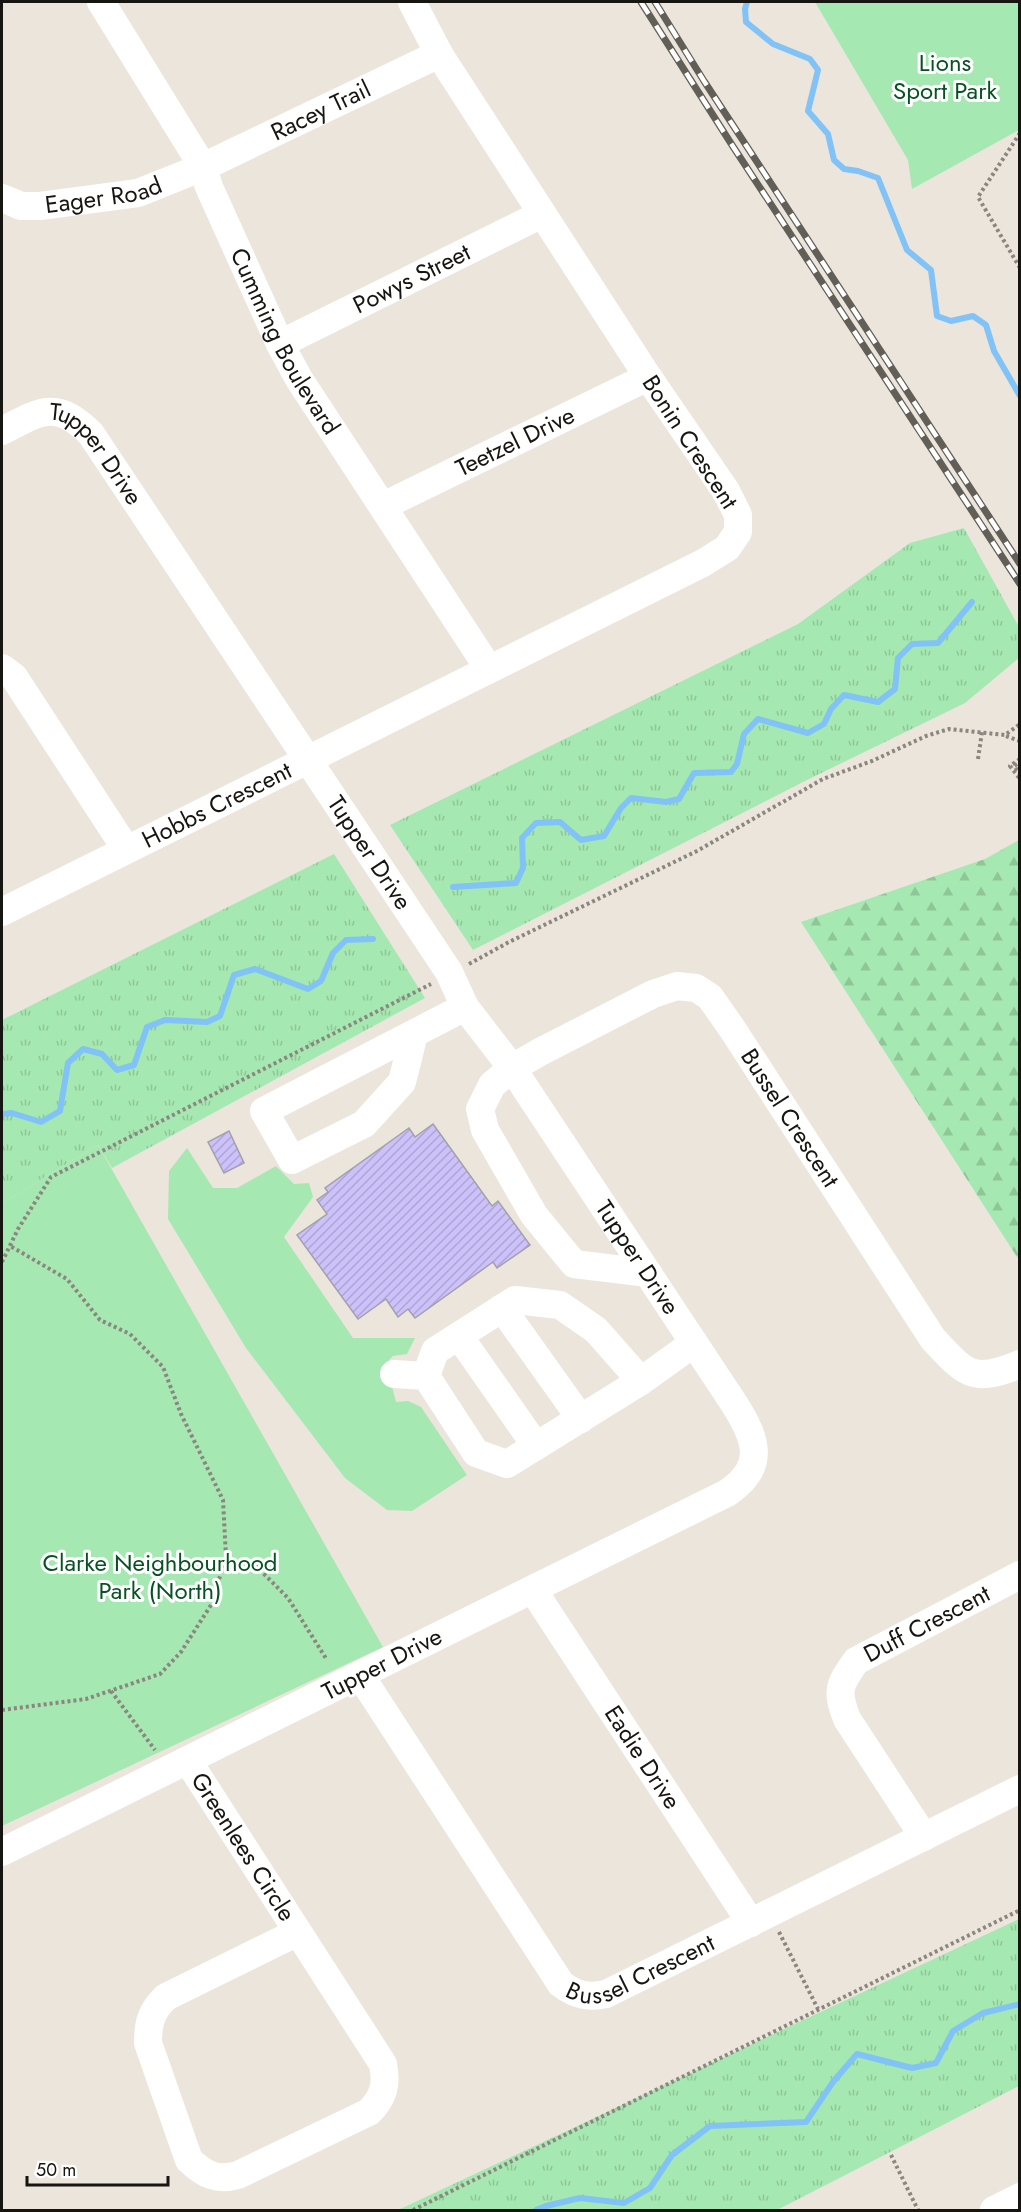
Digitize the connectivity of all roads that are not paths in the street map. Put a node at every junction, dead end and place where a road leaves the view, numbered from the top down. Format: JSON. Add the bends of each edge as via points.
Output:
{"nodes":[{"id":1,"x":412,"y":2,"type":"edge"},
{"id":2,"x":105,"y":3,"type":"edge"},
{"id":3,"x":439,"y":54,"type":"junction"},
{"id":4,"x":203,"y":167,"type":"junction"},
{"id":5,"x":2,"y":198,"type":"edge"},
{"id":6,"x":542,"y":214,"type":"junction"},
{"id":7,"x":280,"y":344,"type":"junction"},
{"id":8,"x":648,"y":377,"type":"junction"},
{"id":9,"x":2,"y":431,"type":"edge"},
{"id":10,"x":383,"y":506,"type":"junction"},
{"id":11,"x":2,"y":668,"type":"edge"},
{"id":12,"x":489,"y":669,"type":"junction"},
{"id":13,"x":308,"y":760,"type":"junction"},
{"id":14,"x":126,"y":849,"type":"junction"},
{"id":15,"x":2,"y":912,"type":"edge"},
{"id":16,"x":465,"y":1006,"type":"junction"},
{"id":17,"x":414,"y":1034,"type":"junction"},
{"id":18,"x":512,"y":1068,"type":"junction"},
{"id":19,"x":648,"y":1273,"type":"junction"},
{"id":20,"x":502,"y":1308,"type":"junction"},
{"id":21,"x":459,"y":1336,"type":"junction"},
{"id":22,"x":694,"y":1343,"type":"junction"},
{"id":23,"x":1020,"y":1364,"type":"edge"},
{"id":24,"x":394,"y":1374,"type":"dead end"},
{"id":25,"x":426,"y":1376,"type":"junction"},
{"id":26,"x":641,"y":1381,"type":"junction"},
{"id":27,"x":581,"y":1419,"type":"junction"},
{"id":28,"x":536,"y":1446,"type":"junction"},
{"id":29,"x":1020,"y":1575,"type":"edge"},
{"id":30,"x":532,"y":1590,"type":"junction"},
{"id":31,"x":360,"y":1675,"type":"junction"},
{"id":32,"x":179,"y":1765,"type":"junction"},
{"id":33,"x":1020,"y":1789,"type":"edge"},
{"id":34,"x":924,"y":1837,"type":"junction"},
{"id":35,"x":2,"y":1852,"type":"edge"},
{"id":36,"x":751,"y":1923,"type":"junction"},
{"id":37,"x":298,"y":1932,"type":"junction"},
{"id":38,"x":1020,"y":2198,"type":"edge"},
{"id":39,"x":994,"y":2211,"type":"edge"}],
"edges":[{"from":1,"to":3,"type":"street","name":"Bonin Crescent"},
{"from":2,"to":4,"type":"street","name":"Cumming Boulevard"},
{"from":3,"to":4,"type":"street","name":"Racey Trail"},
{"from":3,"to":6,"type":"street","name":"Bonin Crescent"},
{"from":4,"to":5,"type":"street","name":"Eager Road","via":[[138,193],[40,207],[21,206]]},
{"from":4,"to":7,"type":"street","name":"Cumming Boulevard"},
{"from":6,"to":7,"type":"street","name":"Powys Street"},
{"from":6,"to":8,"type":"street","name":"Bonin Crescent"},
{"from":7,"to":10,"type":"street","name":"Cumming Boulevard","via":[[298,379]]},
{"from":8,"to":10,"type":"street","name":"Teetzel Drive"},
{"from":8,"to":12,"type":"street","name":"Bonin Crescent","via":[[726,491],[738,515],[738,532],[727,548],[703,563]]},
{"from":9,"to":13,"type":"street","name":"Tupper Drive","via":[[39,412],[60,412],[77,420],[91,434]]},
{"from":10,"to":12,"type":"street","name":"Cumming Boulevard"},
{"from":11,"to":14,"type":"street","name":"Hobbs Crescent","via":[[14,677]]},
{"from":12,"to":13,"type":"street","name":"Bonin Crescent"},
{"from":13,"to":14,"type":"street","name":"Hobbs Crescent"},
{"from":13,"to":16,"type":"street","name":"Tupper Drive","via":[[448,972]]},
{"from":14,"to":15,"type":"street","name":"Hobbs Crescent"},
{"from":16,"to":17,"type":"street"},
{"from":16,"to":18,"type":"street","name":"Tupper Drive"},
{"from":17,"to":17,"type":"street","via":[[264,1111],[292,1160],[364,1124],[402,1082]]},
{"from":18,"to":19,"type":"street","name":"Tupper Drive"},
{"from":18,"to":19,"type":"street","name":"Bussel Crescent","via":[[492,1084],[480,1109],[485,1130],[534,1215],[574,1264]]},
{"from":18,"to":23,"type":"street","name":"Bussel Crescent","via":[[653,994],[677,986],[696,988],[711,997],[734,1030],[933,1339],[968,1372],[994,1375]]},
{"from":19,"to":22,"type":"street","name":"Tupper Drive"},
{"from":20,"to":21,"type":"street"},
{"from":20,"to":26,"type":"street","via":[[515,1300],[560,1305],[596,1330]]},
{"from":20,"to":27,"type":"street"},
{"from":21,"to":25,"type":"street","via":[[435,1352]]},
{"from":21,"to":28,"type":"street"},
{"from":22,"to":26,"type":"street"},
{"from":22,"to":30,"type":"street","name":"Tupper Drive","via":[[748,1425],[754,1442],[749,1473],[727,1493]]},
{"from":24,"to":25,"type":"street"},
{"from":25,"to":28,"type":"street","via":[[476,1453],[507,1464]]},
{"from":26,"to":27,"type":"street"},
{"from":27,"to":28,"type":"street"},
{"from":29,"to":34,"type":"street","name":"Duff Crescent","via":[[856,1661],[844,1679],[839,1699],[847,1719]]},
{"from":30,"to":31,"type":"street","name":"Tupper Drive"},
{"from":30,"to":36,"type":"street","name":"Eadie Drive"},
{"from":31,"to":32,"type":"street","name":"Tupper Drive"},
{"from":31,"to":36,"type":"street","name":"Bussel Crescent","via":[[561,1984],[573,1993],[592,1997],[606,1994]]},
{"from":32,"to":35,"type":"street","name":"Tupper Drive"},
{"from":32,"to":37,"type":"street","name":"Greenlees Circle"},
{"from":33,"to":34,"type":"street","name":"Bussel Crescent"},
{"from":34,"to":36,"type":"street","name":"Bussel Crescent"},
{"from":37,"to":37,"type":"street","name":"Greenlees Circle","via":[[166,1997],[151,2015],[148,2043],[189,2160],[214,2178],[238,2175],[369,2112],[379,2103],[386,2081],[383,2064]]},
{"from":38,"to":39,"type":"street"}]}
